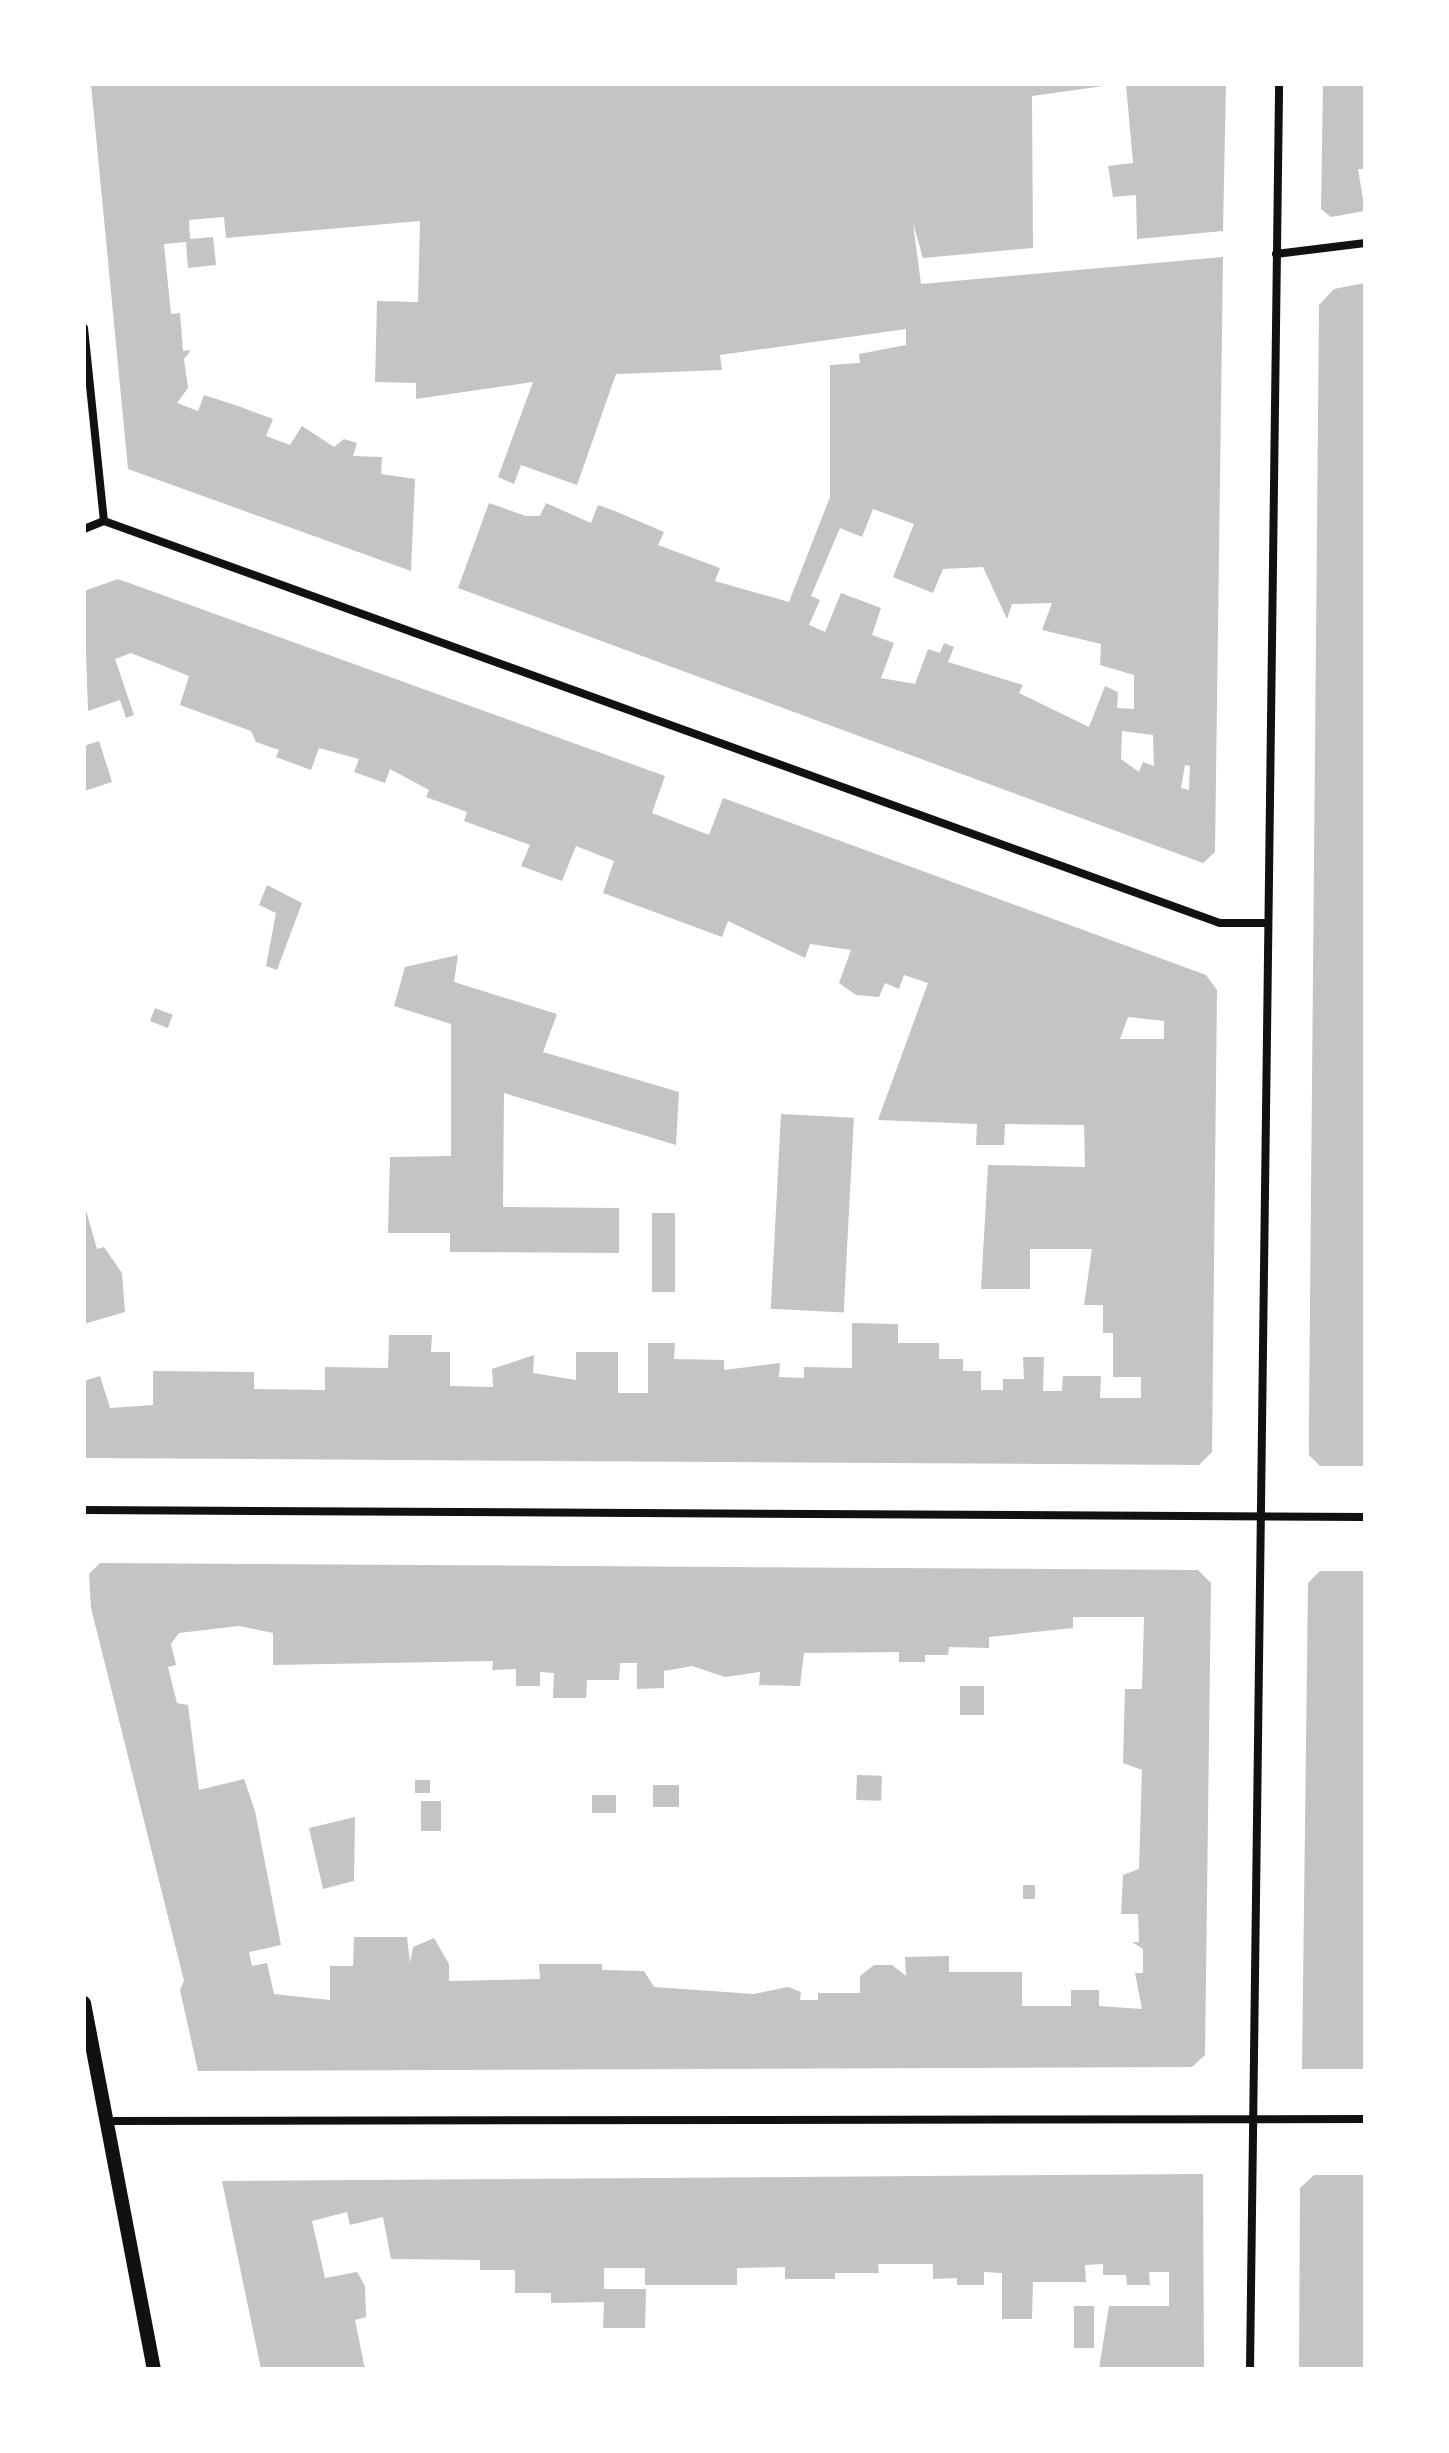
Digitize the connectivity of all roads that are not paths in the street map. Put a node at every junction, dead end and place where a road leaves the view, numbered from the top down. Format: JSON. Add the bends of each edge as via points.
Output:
{"nodes":[{"id":1,"x":1279,"y":84,"type":"edge"},
{"id":2,"x":1365,"y":243,"type":"edge"},
{"id":3,"x":1276,"y":254,"type":"junction"},
{"id":4,"x":84,"y":328,"type":"edge"},
{"id":5,"x":104,"y":521,"type":"junction"},
{"id":6,"x":84,"y":529,"type":"edge"},
{"id":7,"x":1267,"y":923,"type":"junction"},
{"id":8,"x":84,"y":1510,"type":"edge"},
{"id":9,"x":1259,"y":1517,"type":"junction"},
{"id":10,"x":1365,"y":1517,"type":"edge"},
{"id":11,"x":84,"y":2003,"type":"edge"},
{"id":12,"x":1253,"y":2119,"type":"junction"},
{"id":13,"x":1365,"y":2119,"type":"edge"},
{"id":14,"x":110,"y":2121,"type":"junction"},
{"id":15,"x":154,"y":2369,"type":"edge"},
{"id":16,"x":1250,"y":2369,"type":"edge"}],
"edges":[{"from":1,"to":3,"type":"street"},
{"from":2,"to":3,"type":"street"},
{"from":3,"to":7,"type":"street"},
{"from":4,"to":5,"type":"street"},
{"from":5,"to":6,"type":"street"},
{"from":5,"to":7,"type":"street","via":[[1220,923]]},
{"from":7,"to":9,"type":"street"},
{"from":8,"to":9,"type":"street"},
{"from":9,"to":10,"type":"street"},
{"from":9,"to":12,"type":"street"},
{"from":11,"to":14,"type":"street"},
{"from":12,"to":13,"type":"street"},
{"from":12,"to":14,"type":"street"},
{"from":12,"to":16,"type":"street"},
{"from":14,"to":15,"type":"street"}]}
